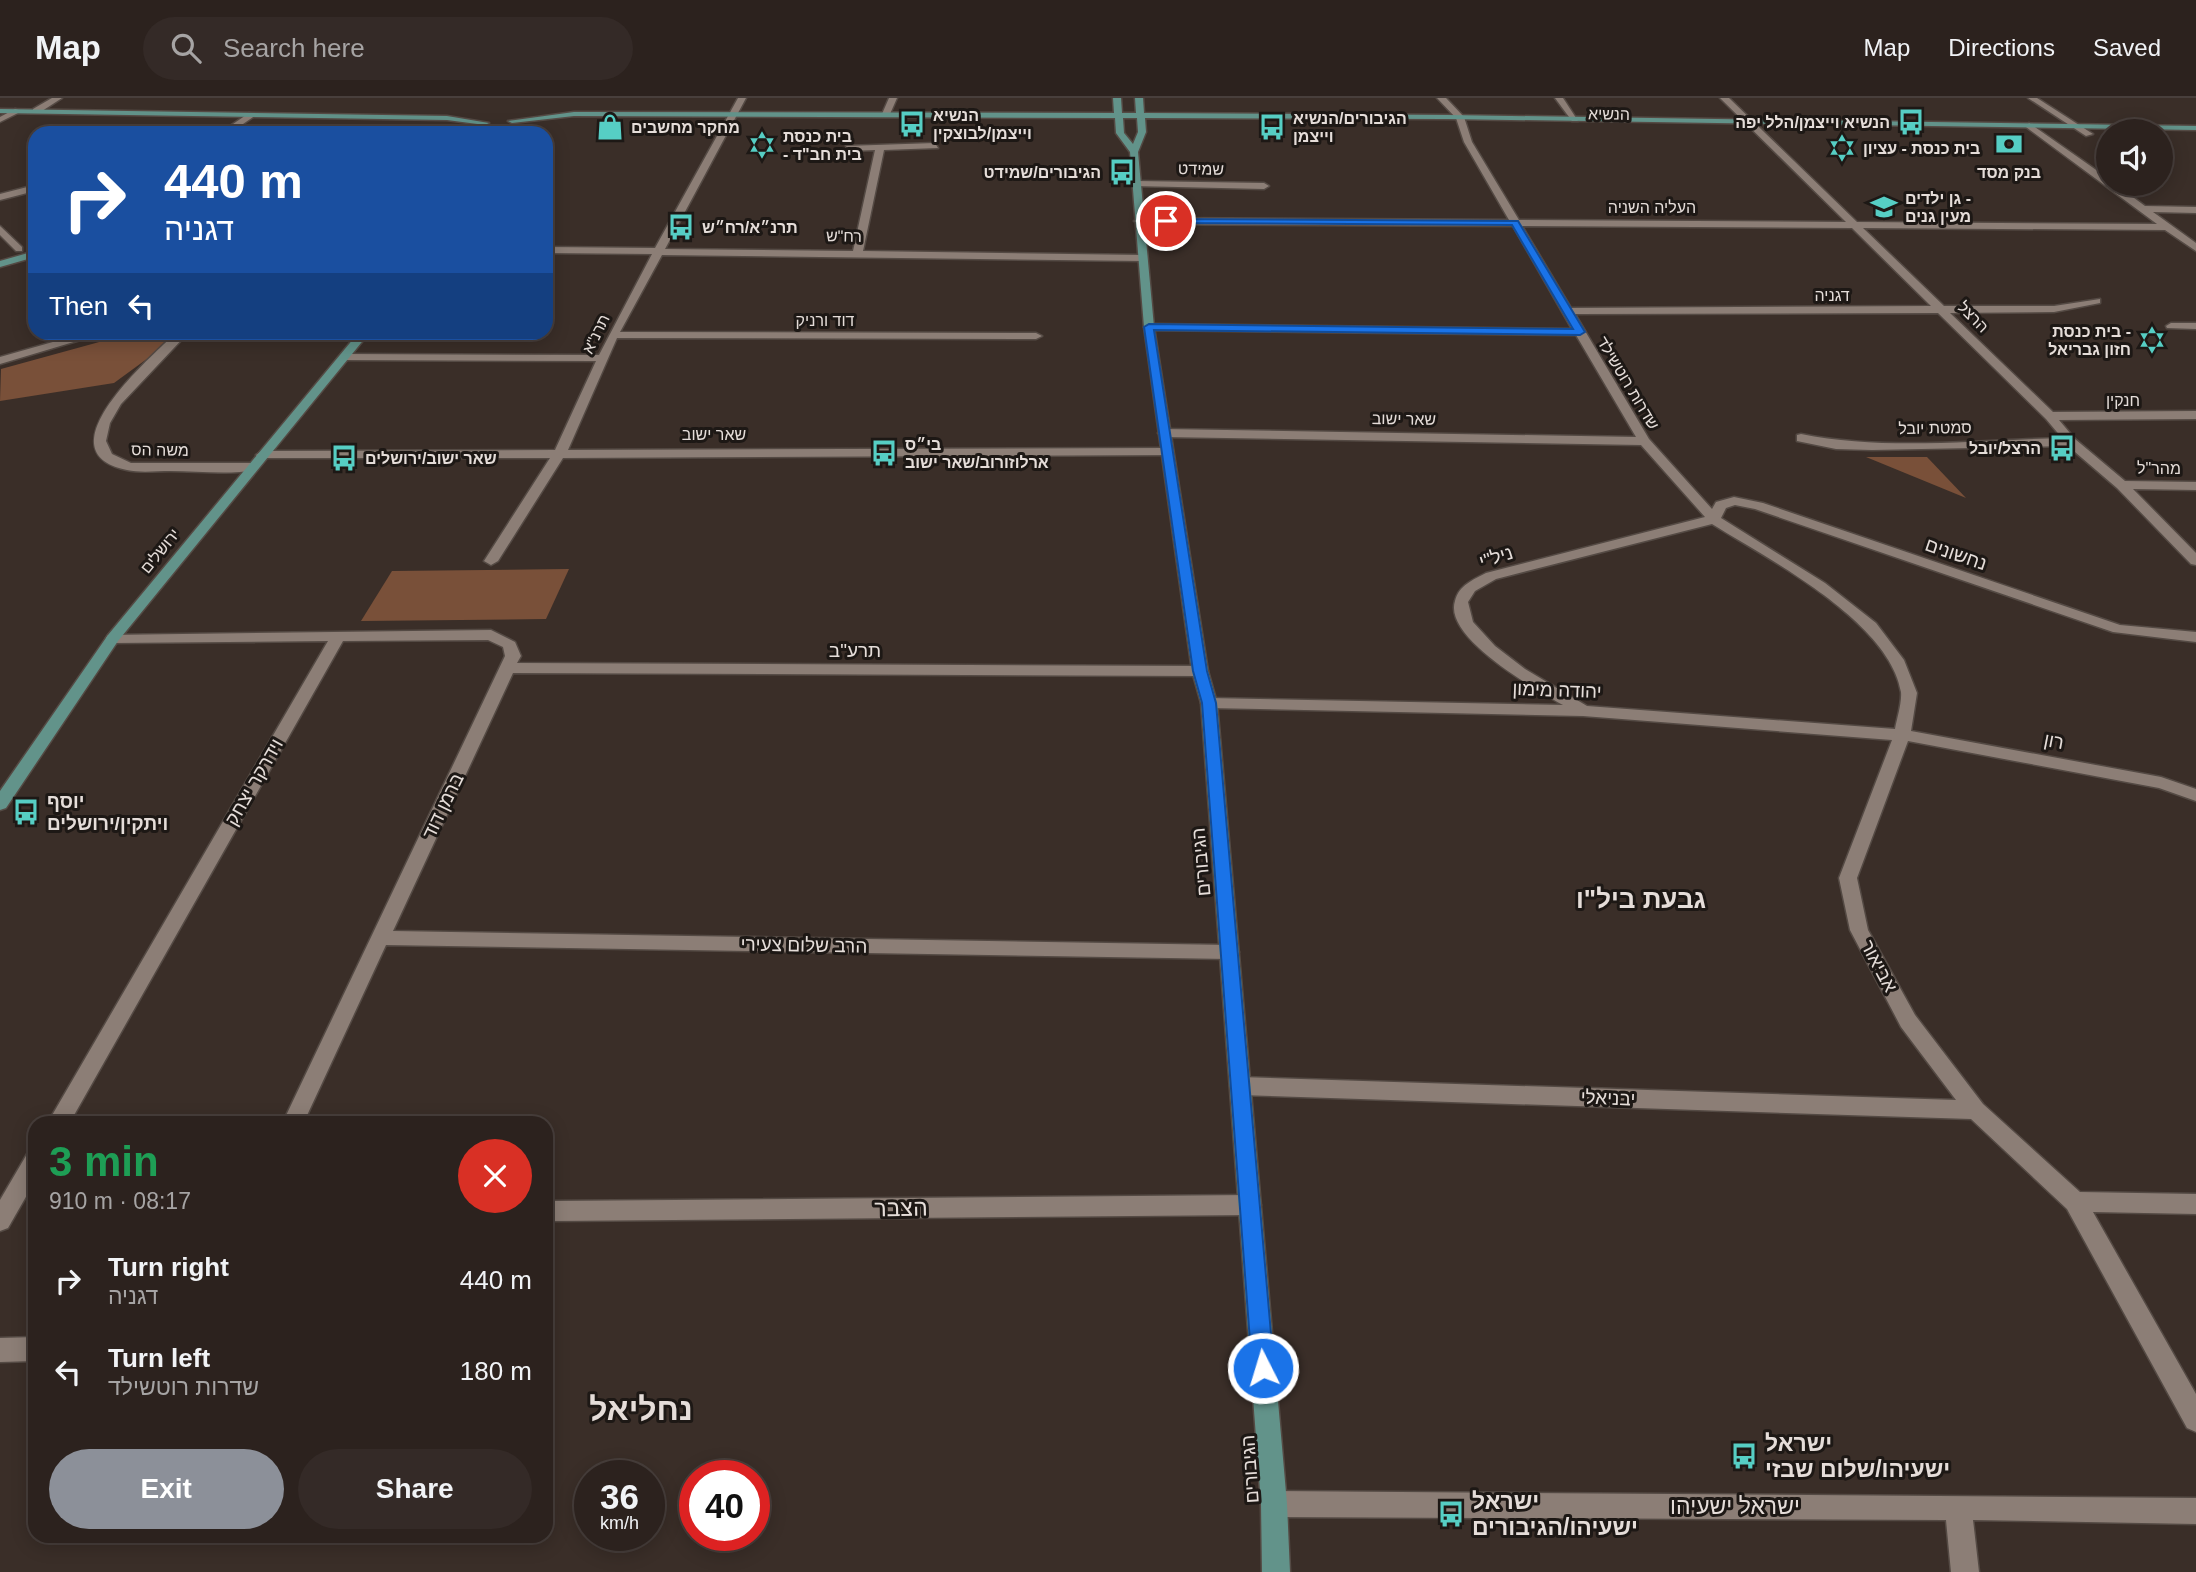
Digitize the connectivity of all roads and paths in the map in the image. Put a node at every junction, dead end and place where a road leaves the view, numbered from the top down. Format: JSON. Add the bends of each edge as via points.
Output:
{"nodes":[{"id":1,"x":58,"y":98,"type":"edge"},
{"id":2,"x":742,"y":98,"type":"edge"},
{"id":3,"x":893,"y":98,"type":"edge"},
{"id":4,"x":1117,"y":98,"type":"edge"},
{"id":5,"x":1139,"y":98,"type":"edge"},
{"id":6,"x":1559,"y":98,"type":"edge"},
{"id":7,"x":1724,"y":98,"type":"edge"},
{"id":8,"x":2032,"y":98,"type":"edge"},
{"id":9,"x":1442,"y":99,"type":"edge"},
{"id":10,"x":559,"y":107,"type":"dead end"},
{"id":11,"x":0,"y":111,"type":"edge"},
{"id":12,"x":18,"y":111,"type":"junction"},
{"id":13,"x":36,"y":111,"type":"junction"},
{"id":14,"x":886,"y":114,"type":"junction"},
{"id":15,"x":252,"y":115,"type":"junction"},
{"id":16,"x":552,"y":115,"type":"junction"},
{"id":17,"x":732,"y":117,"type":"junction"},
{"id":18,"x":0,"y":120,"type":"edge"},
{"id":19,"x":1119,"y":120,"type":"junction"},
{"id":20,"x":1142,"y":120,"type":"junction"},
{"id":21,"x":1575,"y":120,"type":"junction"},
{"id":22,"x":1450,"y":121,"type":"junction"},
{"id":23,"x":1462,"y":121,"type":"junction"},
{"id":24,"x":485,"y":122,"type":"junction"},
{"id":25,"x":516,"y":123,"type":"junction"},
{"id":26,"x":2029,"y":125,"type":"junction"},
{"id":27,"x":235,"y":126,"type":"edge"},
{"id":28,"x":476,"y":126,"type":"edge"},
{"id":29,"x":515,"y":126,"type":"edge"},
{"id":30,"x":2076,"y":126,"type":"junction"},
{"id":31,"x":1754,"y":127,"type":"junction"},
{"id":32,"x":2196,"y":128,"type":"edge"},
{"id":33,"x":2040,"y":133,"type":"junction"},
{"id":34,"x":2089,"y":134,"type":"junction"},
{"id":35,"x":2096,"y":134,"type":"edge"},
{"id":36,"x":2173,"y":135,"type":"edge"},
{"id":37,"x":2196,"y":135,"type":"edge"},
{"id":38,"x":1468,"y":142,"type":"junction"},
{"id":39,"x":935,"y":146,"type":"dead end"},
{"id":40,"x":849,"y":148,"type":"dead end"},
{"id":41,"x":880,"y":148,"type":"junction"},
{"id":42,"x":1134,"y":152,"type":"junction"},
{"id":43,"x":1137,"y":184,"type":"junction"},
{"id":44,"x":1264,"y":186,"type":"dead end"},
{"id":45,"x":28,"y":190,"type":"edge"},
{"id":46,"x":0,"y":197,"type":"edge"},
{"id":47,"x":2143,"y":209,"type":"junction"},
{"id":48,"x":2196,"y":210,"type":"edge"},
{"id":49,"x":1139,"y":221,"type":"junction"},
{"id":50,"x":1515,"y":222,"type":"junction"},
{"id":51,"x":1853,"y":223,"type":"junction"},
{"id":52,"x":2165,"y":227,"type":"junction"},
{"id":53,"x":0,"y":229,"type":"edge"},
{"id":54,"x":28,"y":246,"type":"edge"},
{"id":55,"x":2196,"y":248,"type":"edge"},
{"id":56,"x":19,"y":249,"type":"junction"},
{"id":57,"x":553,"y":250,"type":"edge"},
{"id":58,"x":660,"y":250,"type":"junction"},
{"id":59,"x":858,"y":252,"type":"junction"},
{"id":60,"x":0,"y":253,"type":"edge"},
{"id":61,"x":28,"y":256,"type":"edge"},
{"id":62,"x":1142,"y":258,"type":"junction"},
{"id":63,"x":0,"y":264,"type":"edge"},
{"id":64,"x":2096,"y":301,"type":"dead end"},
{"id":65,"x":1943,"y":310,"type":"junction"},
{"id":66,"x":1567,"y":311,"type":"junction"},
{"id":67,"x":2171,"y":326,"type":"dead end"},
{"id":68,"x":2196,"y":326,"type":"edge"},
{"id":69,"x":1149,"y":327,"type":"junction"},
{"id":70,"x":1580,"y":332,"type":"junction"},
{"id":71,"x":613,"y":335,"type":"junction"},
{"id":72,"x":1036,"y":336,"type":"dead end"},
{"id":73,"x":75,"y":340,"type":"edge"},
{"id":74,"x":176,"y":340,"type":"edge"},
{"id":75,"x":358,"y":340,"type":"edge"},
{"id":76,"x":345,"y":356,"type":"junction"},
{"id":77,"x":603,"y":358,"type":"junction"},
{"id":78,"x":0,"y":362,"type":"edge"},
{"id":79,"x":2196,"y":415,"type":"edge"},
{"id":80,"x":2050,"y":416,"type":"junction"},
{"id":81,"x":1164,"y":433,"type":"junction"},
{"id":82,"x":1801,"y":439,"type":"dead end"},
{"id":83,"x":1643,"y":441,"type":"junction"},
{"id":84,"x":2071,"y":442,"type":"junction"},
{"id":85,"x":561,"y":451,"type":"junction"},
{"id":86,"x":1167,"y":452,"type":"junction"},
{"id":87,"x":262,"y":455,"type":"junction"},
{"id":88,"x":251,"y":467,"type":"junction"},
{"id":89,"x":2122,"y":485,"type":"junction"},
{"id":90,"x":2196,"y":486,"type":"edge"},
{"id":91,"x":1714,"y":519,"type":"junction"},
{"id":92,"x":491,"y":561,"type":"dead end"},
{"id":93,"x":2196,"y":561,"type":"edge"},
{"id":94,"x":338,"y":636,"type":"junction"},
{"id":95,"x":2196,"y":637,"type":"edge"},
{"id":96,"x":113,"y":638,"type":"junction"},
{"id":97,"x":510,"y":668,"type":"junction"},
{"id":98,"x":1200,"y":671,"type":"junction"},
{"id":99,"x":1209,"y":703,"type":"junction"},
{"id":100,"x":1583,"y":711,"type":"junction"},
{"id":101,"x":1902,"y":735,"type":"junction"},
{"id":102,"x":2196,"y":795,"type":"edge"},
{"id":103,"x":0,"y":804,"type":"edge"},
{"id":104,"x":378,"y":938,"type":"junction"},
{"id":105,"x":1229,"y":952,"type":"junction"},
{"id":106,"x":1240,"y":1086,"type":"junction"},
{"id":107,"x":1976,"y":1110,"type":"junction"},
{"id":108,"x":62,"y":1116,"type":"edge"},
{"id":109,"x":296,"y":1116,"type":"edge"},
{"id":110,"x":28,"y":1173,"type":"edge"},
{"id":111,"x":2076,"y":1202,"type":"junction"},
{"id":112,"x":2196,"y":1204,"type":"edge"},
{"id":113,"x":1250,"y":1205,"type":"junction"},
{"id":114,"x":553,"y":1211,"type":"dead end"},
{"id":115,"x":0,"y":1221,"type":"edge"},
{"id":116,"x":28,"y":1349,"type":"edge"},
{"id":117,"x":0,"y":1350,"type":"edge"},
{"id":118,"x":2196,"y":1419,"type":"edge"},
{"id":119,"x":1274,"y":1504,"type":"junction"},
{"id":120,"x":1958,"y":1507,"type":"junction"},
{"id":121,"x":2196,"y":1511,"type":"edge"},
{"id":122,"x":1276,"y":1572,"type":"edge"},
{"id":123,"x":1965,"y":1572,"type":"edge"}],
"edges":[{"from":1,"to":13,"type":"street"},
{"from":2,"to":17,"type":"street","name":"תרנ\"א"},
{"from":3,"to":14,"type":"street"},
{"from":4,"to":19,"type":"main road","name":"הגיבורים"},
{"from":5,"to":20,"type":"main road","name":"הגיבורים"},
{"from":6,"to":21,"type":"street"},
{"from":7,"to":31,"type":"street","name":"הרצל"},
{"from":8,"to":30,"type":"street"},
{"from":9,"to":22,"type":"street","name":"שדרות רוטשילד"},
{"from":9,"to":23,"type":"street","name":"שדרות רוטשילד"},
{"from":10,"to":16,"type":"main road"},
{"from":11,"to":12,"type":"main road"},
{"from":12,"to":13,"type":"main road"},
{"from":12,"to":18,"type":"street"},
{"from":13,"to":15,"type":"main road"},
{"from":14,"to":17,"type":"main road","name":"הנשיא"},
{"from":14,"to":19,"type":"main road","name":"הנשיא"},
{"from":15,"to":24,"type":"main road"},
{"from":15,"to":27,"type":"street"},
{"from":16,"to":17,"type":"main road","name":"הנשיא"},
{"from":16,"to":25,"type":"main road","name":"הנשיא"},
{"from":17,"to":19,"type":"main road","name":"הנשיא"},
{"from":17,"to":25,"type":"main road","name":"הנשיא"},
{"from":17,"to":58,"type":"street","name":"תרנ\"א"},
{"from":19,"to":20,"type":"main road","name":"הנשיא"},
{"from":19,"to":42,"type":"main road","name":"הגיבורים","via":[[1123,139]]},
{"from":20,"to":22,"type":"main road","name":"הנשיא"},
{"from":20,"to":42,"type":"main road","name":"הגיבורים"},
{"from":21,"to":23,"type":"main road","name":"הנשיא"},
{"from":21,"to":31,"type":"main road","name":"הנשיא"},
{"from":22,"to":23,"type":"main road","name":"הנשיא"},
{"from":22,"to":38,"type":"street","name":"שדרות רוטשילד"},
{"from":23,"to":31,"type":"main road","name":"הנשיא"},
{"from":23,"to":38,"type":"street","name":"שדרות רוטשילד"},
{"from":24,"to":25,"type":"main road"},
{"from":24,"to":28,"type":"main road"},
{"from":25,"to":29,"type":"main road"},
{"from":26,"to":30,"type":"main road","name":"הנשיא"},
{"from":26,"to":31,"type":"main road","name":"הנשיא"},
{"from":26,"to":33,"type":"street"},
{"from":30,"to":32,"type":"main road","name":"הנשיא"},
{"from":30,"to":34,"type":"street"},
{"from":31,"to":33,"type":"main road","name":"הנשיא"},
{"from":31,"to":51,"type":"street","name":"הרצל"},
{"from":33,"to":34,"type":"main road","name":"הנשיא"},
{"from":33,"to":47,"type":"street"},
{"from":34,"to":35,"type":"main road","name":"הנשיא"},
{"from":36,"to":37,"type":"main road"},
{"from":38,"to":50,"type":"street","name":"שדרות רוטשילד"},
{"from":39,"to":41,"type":"street"},
{"from":40,"to":41,"type":"street"},
{"from":41,"to":59,"type":"street"},
{"from":42,"to":43,"type":"main road","name":"הגיבורים"},
{"from":43,"to":44,"type":"street","name":"שמידט"},
{"from":43,"to":49,"type":"main road","name":"הגיבורים"},
{"from":45,"to":46,"type":"street"},
{"from":47,"to":48,"type":"street"},
{"from":47,"to":52,"type":"street"},
{"from":49,"to":50,"type":"street","name":"העליה השניה"},
{"from":49,"to":62,"type":"main road","name":"הגיבורים"},
{"from":50,"to":51,"type":"street","name":"העליה השניה"},
{"from":50,"to":66,"type":"street","name":"שדרות רוטשילד"},
{"from":51,"to":52,"type":"street","name":"העליה השניה"},
{"from":51,"to":65,"type":"street","name":"הרצל"},
{"from":52,"to":55,"type":"street"},
{"from":53,"to":56,"type":"street"},
{"from":54,"to":56,"type":"main road"},
{"from":56,"to":60,"type":"main road"},
{"from":57,"to":58,"type":"street","name":"רח\"ש"},
{"from":58,"to":59,"type":"street","name":"רח\"ש"},
{"from":58,"to":71,"type":"street","name":"תרנ\"א"},
{"from":59,"to":62,"type":"street","name":"רח\"ש"},
{"from":61,"to":63,"type":"main road"},
{"from":62,"to":69,"type":"main road","name":"הגיבורים"},
{"from":64,"to":65,"type":"street","name":"דגניה","via":[[2054,309]]},
{"from":65,"to":66,"type":"street","name":"דגניה"},
{"from":65,"to":80,"type":"street","name":"הרצל"},
{"from":66,"to":70,"type":"street","name":"שדרות רוטשילד"},
{"from":67,"to":68,"type":"street"},
{"from":69,"to":70,"type":"street"},
{"from":69,"to":81,"type":"main road","name":"הגיבורים"},
{"from":70,"to":83,"type":"street","name":"שדרות רוטשילד"},
{"from":71,"to":72,"type":"street","name":"דוד ורניק"},
{"from":71,"to":77,"type":"street","name":"תרנ\"א"},
{"from":73,"to":78,"type":"street"},
{"from":74,"to":88,"type":"street","name":"משה הס","via":[[115,403],[97,439],[100,453],[112,463],[129,467]]},
{"from":75,"to":76,"type":"main road","name":"ירושלים"},
{"from":76,"to":77,"type":"street"},
{"from":76,"to":87,"type":"main road","name":"ירושלים"},
{"from":77,"to":85,"type":"street","name":"תרנ\"א"},
{"from":79,"to":80,"type":"street","name":"חנקין"},
{"from":80,"to":84,"type":"street","name":"הרצל"},
{"from":81,"to":83,"type":"street","name":"שאר ישוב"},
{"from":81,"to":86,"type":"main road","name":"הגיבורים"},
{"from":82,"to":84,"type":"street","name":"סמטת יובל","via":[[1872,446]]},
{"from":83,"to":91,"type":"street","name":"שדרות רוטשילד"},
{"from":84,"to":89,"type":"street","name":"הרצל"},
{"from":85,"to":86,"type":"street","name":"שאר ישוב"},
{"from":85,"to":87,"type":"street","name":"שאר ישוב"},
{"from":85,"to":92,"type":"street","name":"תרנ\"א"},
{"from":86,"to":98,"type":"main road","name":"הגיבורים"},
{"from":87,"to":88,"type":"main road","name":"ירושלים"},
{"from":88,"to":96,"type":"main road","name":"ירושלים"},
{"from":89,"to":90,"type":"street","name":"מהר\"ל"},
{"from":89,"to":93,"type":"street","name":"הרצל"},
{"from":91,"to":95,"type":"street","name":"נחשונים","via":[[1721,505],[1734,501],[1758,506],[2118,629]]},
{"from":91,"to":100,"type":"street","name":"ניל\"י","via":[[1491,576],[1469,588],[1461,602],[1465,621],[1477,635],[1510,664]]},
{"from":91,"to":101,"type":"street","name":"אביאור","via":[[1820,586],[1871,626],[1896,660],[1909,693]]},
{"from":94,"to":96,"type":"street"},
{"from":94,"to":97,"type":"street","via":[[491,635],[510,645]]},
{"from":94,"to":108,"type":"street","name":"וידרקר יצחק"},
{"from":96,"to":103,"type":"main road","name":"ירושלים"},
{"from":97,"to":98,"type":"street","name":"תרע\"ב"},
{"from":97,"to":104,"type":"street","name":"ברמן דוד"},
{"from":98,"to":99,"type":"main road","name":"הגיבורים"},
{"from":99,"to":100,"type":"street","name":"יהודה מימון"},
{"from":99,"to":105,"type":"main road","name":"הגיבורים"},
{"from":100,"to":101,"type":"street","name":"יהודה מימון"},
{"from":101,"to":102,"type":"street","name":"רון","via":[[2161,783]]},
{"from":101,"to":107,"type":"street","name":"אביאור","via":[[1849,878],[1859,930],[1908,1021]]},
{"from":104,"to":105,"type":"street","name":"הרב שלום צעירי"},
{"from":104,"to":109,"type":"street","name":"ברמן דוד"},
{"from":105,"to":106,"type":"main road","name":"הגיבורים"},
{"from":106,"to":107,"type":"street","name":"יבניאלי"},
{"from":106,"to":113,"type":"main road","name":"הגיבורים"},
{"from":107,"to":111,"type":"street","name":"אביאור"},
{"from":110,"to":115,"type":"street"},
{"from":111,"to":112,"type":"street"},
{"from":111,"to":118,"type":"street","name":"אביאור"},
{"from":113,"to":114,"type":"street","name":"הצבר"},
{"from":113,"to":119,"type":"main road","name":"הגיבורים"},
{"from":116,"to":117,"type":"street"},
{"from":119,"to":120,"type":"street","name":"ישראל ישעיהו"},
{"from":119,"to":122,"type":"main road","name":"הגיבורים"},
{"from":120,"to":121,"type":"street","name":"ישראל ישעיהו"},
{"from":120,"to":123,"type":"street"}]}
